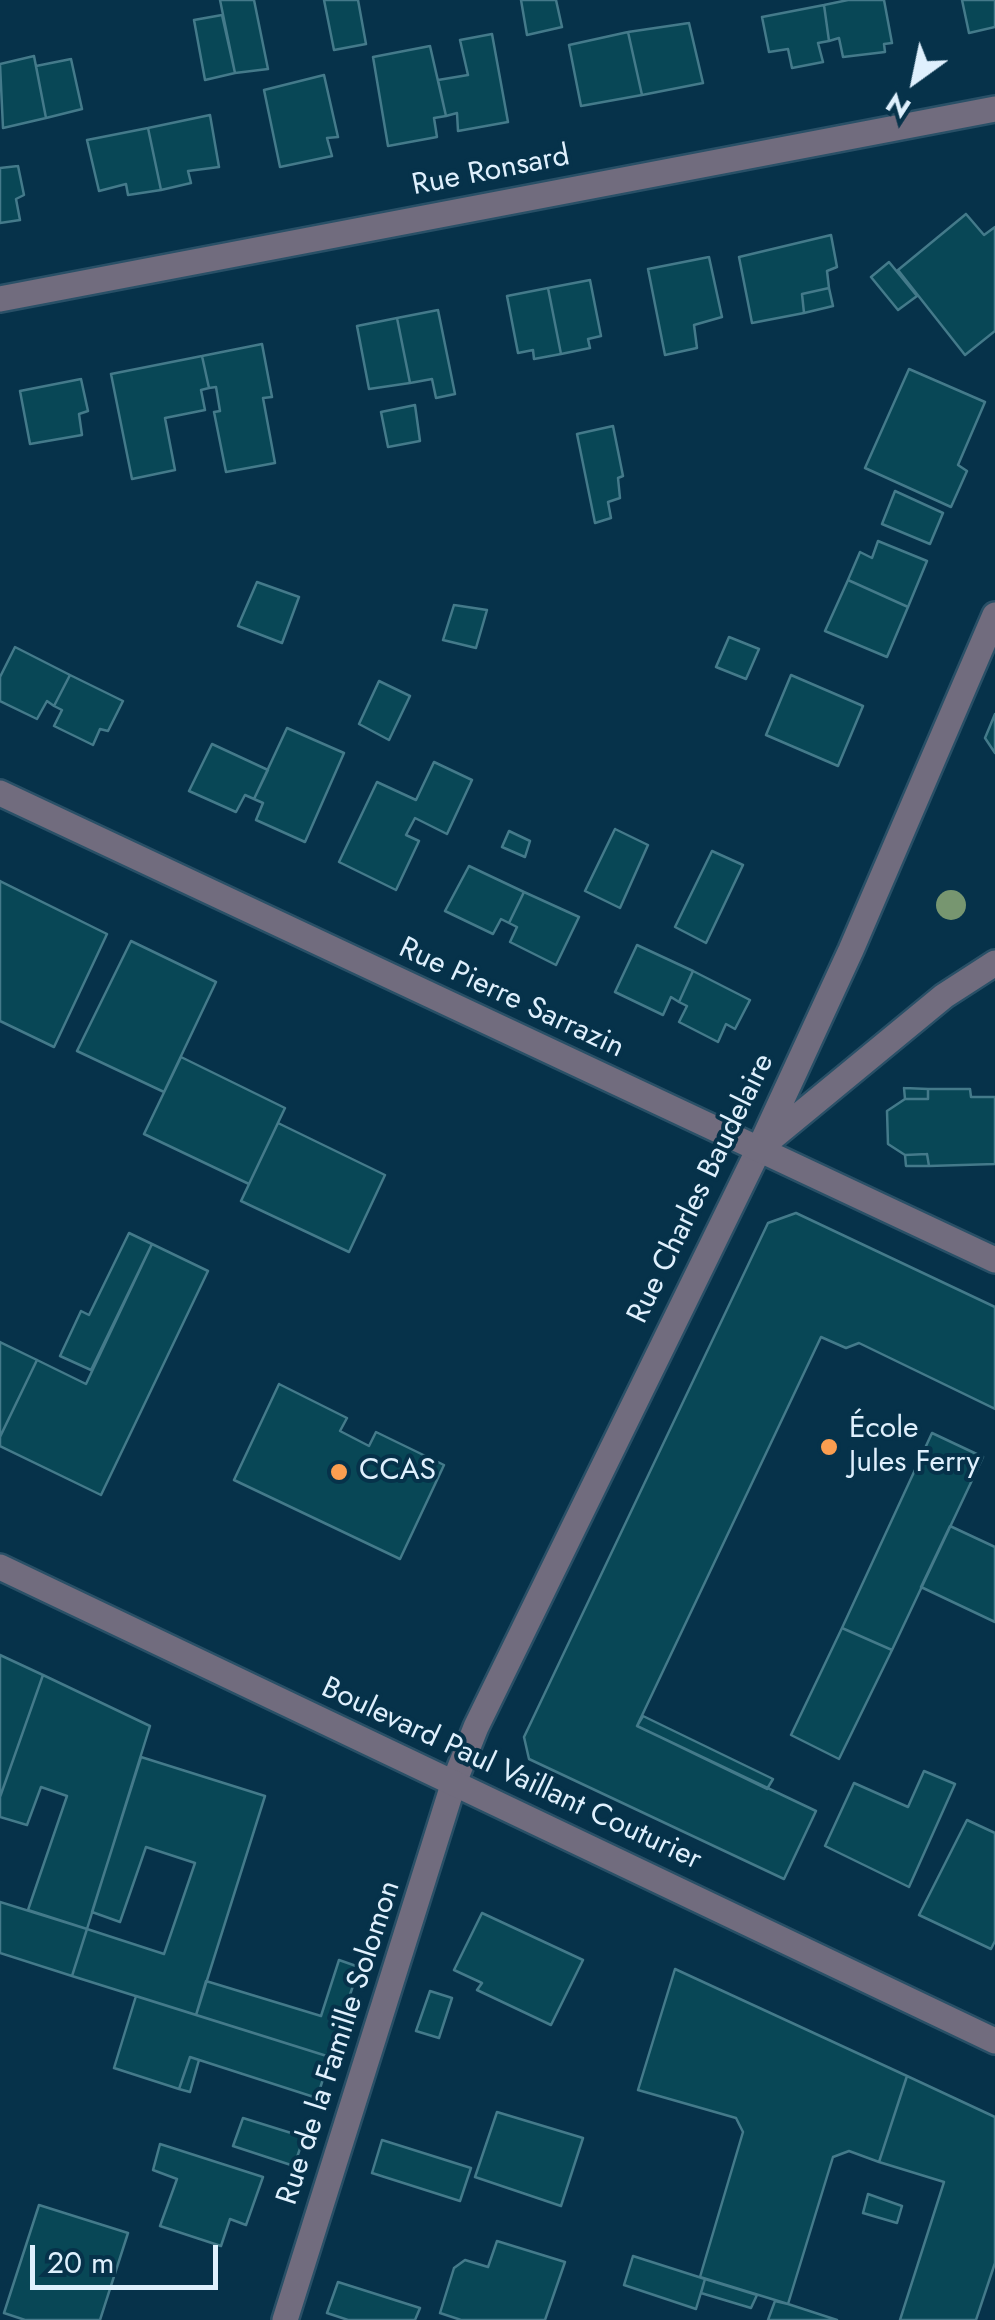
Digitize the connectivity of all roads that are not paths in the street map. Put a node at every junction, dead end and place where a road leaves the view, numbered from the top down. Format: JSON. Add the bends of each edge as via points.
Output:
{"nodes":[{"id":1,"x":995,"y":109,"type":"edge"},
{"id":2,"x":0,"y":299,"type":"edge"},
{"id":3,"x":995,"y":615,"type":"edge"},
{"id":4,"x":0,"y":793,"type":"edge"},
{"id":5,"x":995,"y":963,"type":"edge"},
{"id":6,"x":760,"y":1147,"type":"junction"},
{"id":7,"x":995,"y":1260,"type":"edge"},
{"id":8,"x":0,"y":1567,"type":"edge"},
{"id":9,"x":454,"y":1785,"type":"junction"},
{"id":10,"x":995,"y":2041,"type":"edge"},
{"id":11,"x":285,"y":2320,"type":"edge"}],
"edges":[{"from":1,"to":2,"type":"street","name":"Rue Ronsard"},
{"from":3,"to":6,"type":"street","name":"Rue Charles Baudelaire"},
{"from":4,"to":6,"type":"street","name":"Rue Pierre Sarrazin"},
{"from":5,"to":6,"type":"street","via":[[944,996]]},
{"from":6,"to":7,"type":"street","name":"Rue Pierre Sarrazin"},
{"from":6,"to":9,"type":"street","name":"Rue Charles Baudelaire","via":[[476,1727]]},
{"from":8,"to":9,"type":"street","name":"Boulevard Paul Vaillant Couturier"},
{"from":9,"to":10,"type":"street","name":"Boulevard Paul Vaillant Couturier"},
{"from":9,"to":11,"type":"street","name":"Rue de la Famille Solomon"}]}
